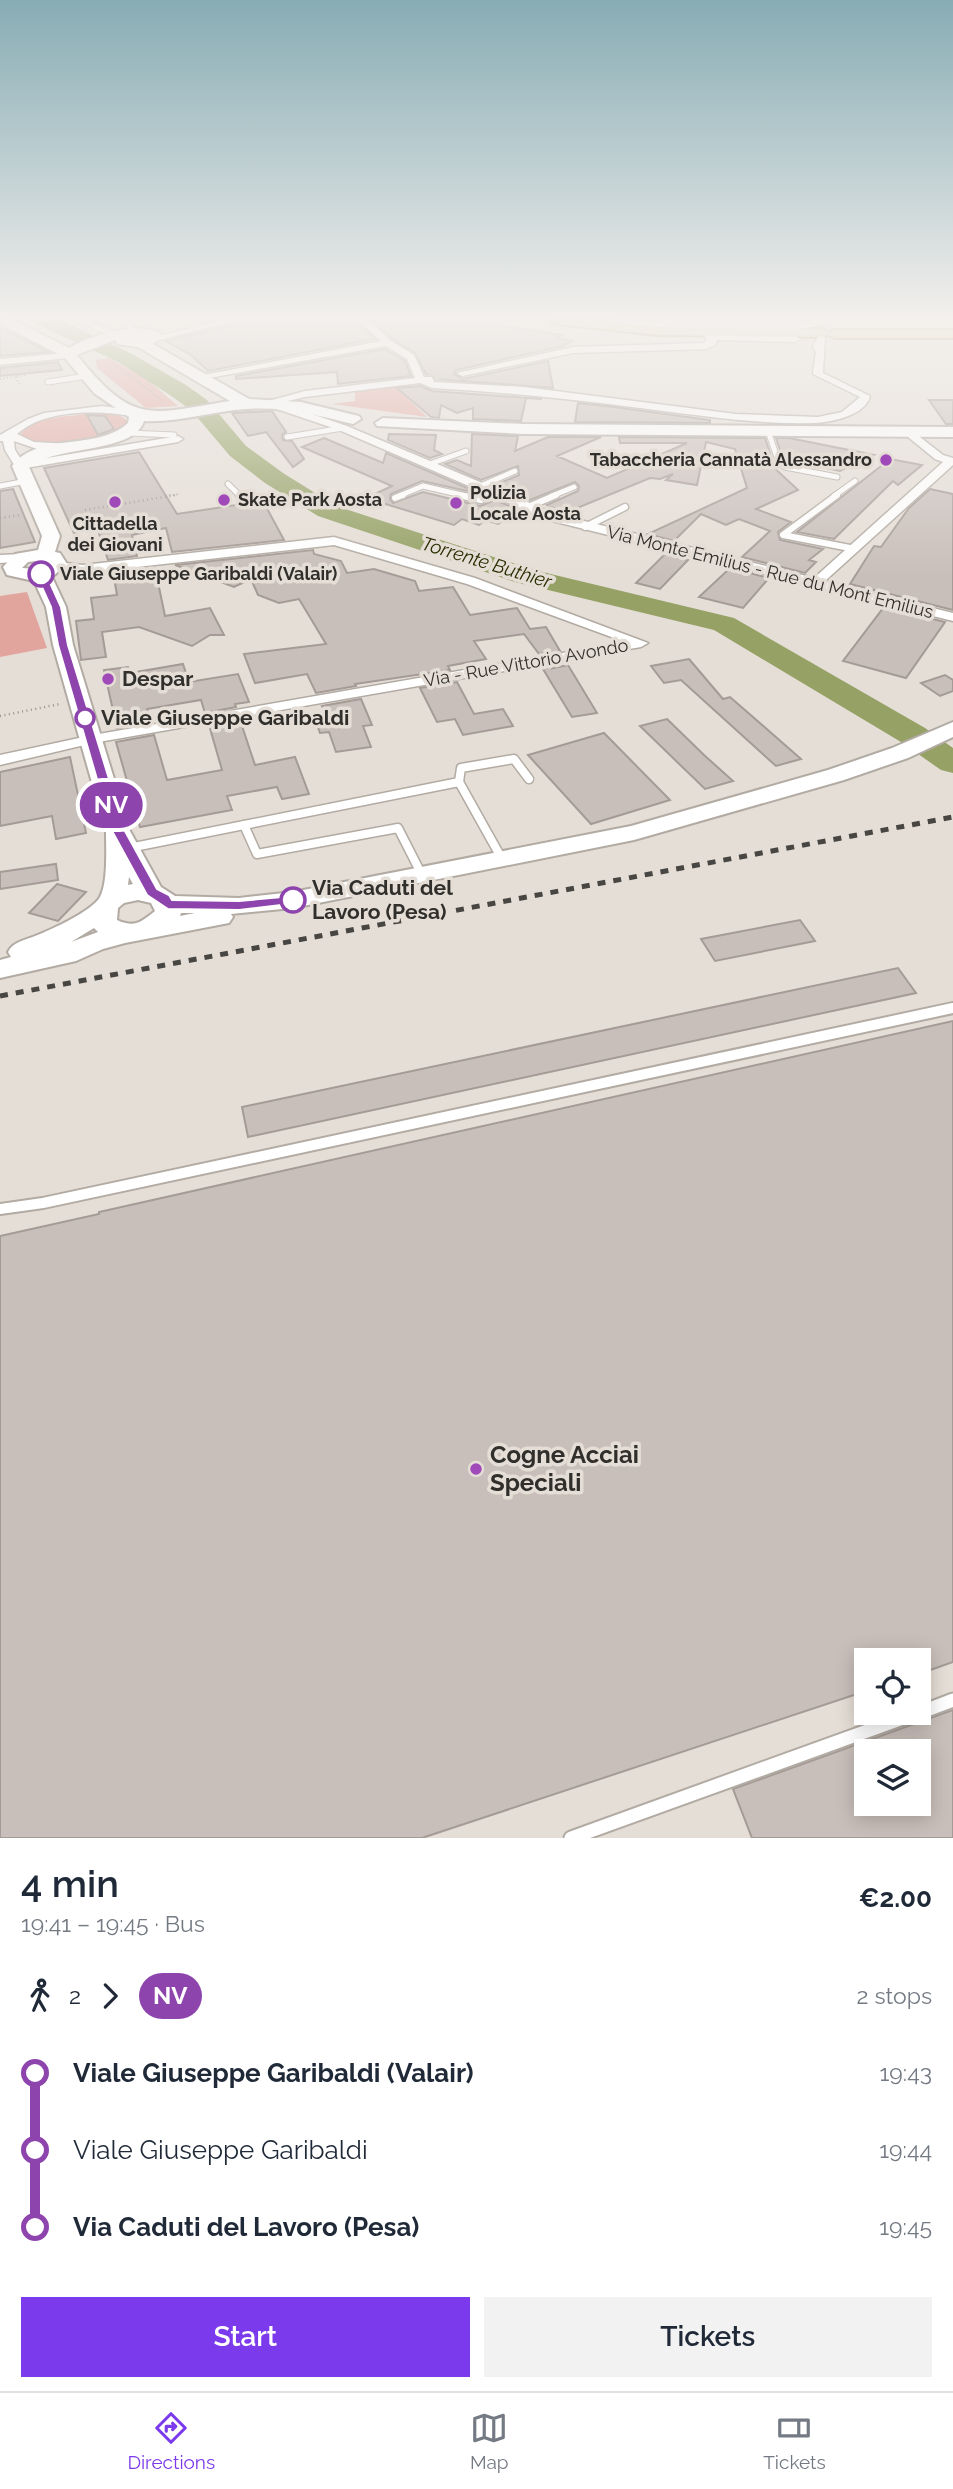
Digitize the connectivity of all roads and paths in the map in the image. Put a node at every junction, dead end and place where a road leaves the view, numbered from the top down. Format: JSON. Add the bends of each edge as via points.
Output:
{"nodes":[{"id":1,"x":93,"y":406,"type":"edge"},
{"id":2,"x":122,"y":406,"type":"edge"},
{"id":3,"x":162,"y":406,"type":"edge"},
{"id":4,"x":203,"y":406,"type":"edge"},
{"id":5,"x":284,"y":406,"type":"edge"},
{"id":6,"x":648,"y":406,"type":"edge"},
{"id":7,"x":857,"y":406,"type":"edge"},
{"id":8,"x":88,"y":410,"type":"junction"},
{"id":9,"x":134,"y":414,"type":"junction"},
{"id":10,"x":161,"y":417,"type":"junction"},
{"id":11,"x":348,"y":424,"type":"junction"},
{"id":12,"x":818,"y":426,"type":"junction"},
{"id":13,"x":768,"y":431,"type":"junction"},
{"id":14,"x":907,"y":432,"type":"junction"},
{"id":15,"x":953,"y":432,"type":"edge"},
{"id":16,"x":129,"y":433,"type":"junction"},
{"id":17,"x":374,"y":433,"type":"junction"},
{"id":18,"x":176,"y":437,"type":"junction"},
{"id":19,"x":287,"y":437,"type":"dead end"},
{"id":20,"x":4,"y":438,"type":"edge"},
{"id":21,"x":74,"y":445,"type":"junction"},
{"id":22,"x":466,"y":451,"type":"dead end"},
{"id":23,"x":952,"y":462,"type":"edge"},
{"id":24,"x":427,"y":465,"type":"junction"},
{"id":25,"x":516,"y":471,"type":"dead end"},
{"id":26,"x":24,"y":473,"type":"junction"},
{"id":27,"x":837,"y":477,"type":"dead end"},
{"id":28,"x":855,"y":481,"type":"dead end"},
{"id":29,"x":228,"y":484,"type":"dead end"},
{"id":30,"x":0,"y":486,"type":"edge"},
{"id":31,"x":478,"y":487,"type":"junction"},
{"id":32,"x":574,"y":487,"type":"dead end"},
{"id":33,"x":180,"y":494,"type":"dead end"},
{"id":34,"x":495,"y":494,"type":"junction"},
{"id":35,"x":242,"y":498,"type":"dead end"},
{"id":36,"x":395,"y":498,"type":"dead end"},
{"id":37,"x":528,"y":507,"type":"junction"},
{"id":38,"x":625,"y":507,"type":"dead end"},
{"id":39,"x":85,"y":510,"type":"dead end"},
{"id":40,"x":585,"y":527,"type":"junction"},
{"id":41,"x":855,"y":550,"type":"junction"},
{"id":42,"x":9,"y":562,"type":"edge"},
{"id":43,"x":47,"y":565,"type":"junction"},
{"id":44,"x":816,"y":584,"type":"junction"},
{"id":45,"x":953,"y":617,"type":"edge"},
{"id":46,"x":60,"y":704,"type":"dead end"},
{"id":47,"x":0,"y":716,"type":"edge"},
{"id":48,"x":953,"y":729,"type":"edge"},
{"id":49,"x":93,"y":739,"type":"junction"},
{"id":50,"x":0,"y":760,"type":"edge"},
{"id":51,"x":528,"y":779,"type":"dead end"},
{"id":52,"x":458,"y":782,"type":"junction"},
{"id":53,"x":244,"y":825,"type":"junction"},
{"id":54,"x":123,"y":840,"type":"junction"},
{"id":55,"x":502,"y":859,"type":"junction"},
{"id":56,"x":422,"y":875,"type":"junction"},
{"id":57,"x":160,"y":898,"type":"junction"},
{"id":58,"x":293,"y":900,"type":"junction"},
{"id":59,"x":108,"y":904,"type":"junction"},
{"id":60,"x":138,"y":931,"type":"junction"},
{"id":61,"x":9,"y":956,"type":"edge"},
{"id":62,"x":0,"y":969,"type":"edge"},
{"id":63,"x":953,"y":1008,"type":"edge"},
{"id":64,"x":0,"y":1209,"type":"edge"},
{"id":65,"x":953,"y":1700,"type":"edge"},
{"id":66,"x":931,"y":1708,"type":"edge"},
{"id":67,"x":885,"y":1725,"type":"edge"},
{"id":68,"x":571,"y":1838,"type":"edge"}],
"edges":[{"from":1,"to":8,"type":"street"},
{"from":2,"to":9,"type":"street"},
{"from":3,"to":10,"type":"path"},
{"from":4,"to":10,"type":"street"},
{"from":5,"to":11,"type":"street","via":[[316,410]]},
{"from":6,"to":12,"type":"street"},
{"from":7,"to":12,"type":"street"},
{"from":8,"to":9,"type":"street"},
{"from":8,"to":20,"type":"street","via":[[30,420]]},
{"from":9,"to":10,"type":"street"},
{"from":9,"to":16,"type":"street","via":[[138,424]]},
{"from":10,"to":18,"type":"lane"},
{"from":11,"to":17,"type":"street","name":"Via Monte Emilius - Rue du Mont Emilius"},
{"from":11,"to":17,"type":"street","via":[[380,418]]},
{"from":11,"to":19,"type":"lane"},
{"from":12,"to":13,"type":"street"},
{"from":12,"to":14,"type":"street"},
{"from":13,"to":17,"type":"street","via":[[502,428]]},
{"from":13,"to":27,"type":"lane","via":[[779,463],[785,467]]},
{"from":14,"to":15,"type":"street"},
{"from":14,"to":23,"type":"street"},
{"from":16,"to":18,"type":"lane"},
{"from":16,"to":21,"type":"street"},
{"from":17,"to":24,"type":"street","name":"Via Monte Emilius - Rue du Mont Emilius"},
{"from":18,"to":26,"type":"street"},
{"from":20,"to":21,"type":"street","via":[[15,437],[39,447]]},
{"from":20,"to":26,"type":"street"},
{"from":21,"to":26,"type":"street","via":[[37,454]]},
{"from":22,"to":24,"type":"lane"},
{"from":23,"to":41,"type":"street"},
{"from":24,"to":31,"type":"street","name":"Via Monte Emilius - Rue du Mont Emilius"},
{"from":25,"to":31,"type":"lane"},
{"from":26,"to":30,"type":"lane"},
{"from":26,"to":43,"type":"street","via":[[51,536]]},
{"from":28,"to":41,"type":"lane","via":[[783,535]]},
{"from":29,"to":35,"type":"lane"},
{"from":31,"to":34,"type":"street","name":"Via Monte Emilius - Rue du Mont Emilius"},
{"from":32,"to":37,"type":"lane"},
{"from":33,"to":39,"type":"path"},
{"from":34,"to":36,"type":"lane","via":[[481,500],[423,486]]},
{"from":34,"to":37,"type":"street","name":"Via Monte Emilius - Rue du Mont Emilius"},
{"from":37,"to":40,"type":"street","name":"Via Monte Emilius - Rue du Mont Emilius"},
{"from":38,"to":40,"type":"lane"},
{"from":40,"to":44,"type":"street","name":"Via Monte Emilius - Rue du Mont Emilius"},
{"from":41,"to":44,"type":"street"},
{"from":42,"to":43,"type":"street","via":[[18,573]]},
{"from":43,"to":49,"type":"street","via":[[63,645]]},
{"from":43,"to":49,"type":"street","name":"Via - Rue Vittorio Avondo","via":[[83,569],[334,541],[471,581],[641,643]]},
{"from":44,"to":45,"type":"street","name":"Via Monte Emilius - Rue du Mont Emilius"},
{"from":46,"to":47,"type":"path"},
{"from":48,"to":55,"type":"street","via":[[864,765],[634,833]]},
{"from":49,"to":50,"type":"street"},
{"from":49,"to":54,"type":"street"},
{"from":51,"to":52,"type":"lane","via":[[514,759],[461,768]]},
{"from":52,"to":53,"type":"lane"},
{"from":52,"to":55,"type":"lane"},
{"from":53,"to":54,"type":"lane"},
{"from":53,"to":56,"type":"lane","via":[[257,854],[398,828]]},
{"from":54,"to":57,"type":"street"},
{"from":54,"to":59,"type":"street"},
{"from":55,"to":56,"type":"street"},
{"from":56,"to":58,"type":"street"},
{"from":57,"to":58,"type":"street","via":[[239,906]]},
{"from":57,"to":59,"type":"street","via":[[138,891]]},
{"from":57,"to":60,"type":"street","via":[[164,920]]},
{"from":58,"to":60,"type":"street","via":[[269,909]]},
{"from":59,"to":60,"type":"street","via":[[102,916],[105,925]]},
{"from":59,"to":61,"type":"street","via":[[61,936]]},
{"from":60,"to":62,"type":"street","via":[[94,942],[66,956]]},
{"from":63,"to":64,"type":"lane"},
{"from":65,"to":66,"type":"lane"},
{"from":67,"to":68,"type":"lane"}]}
